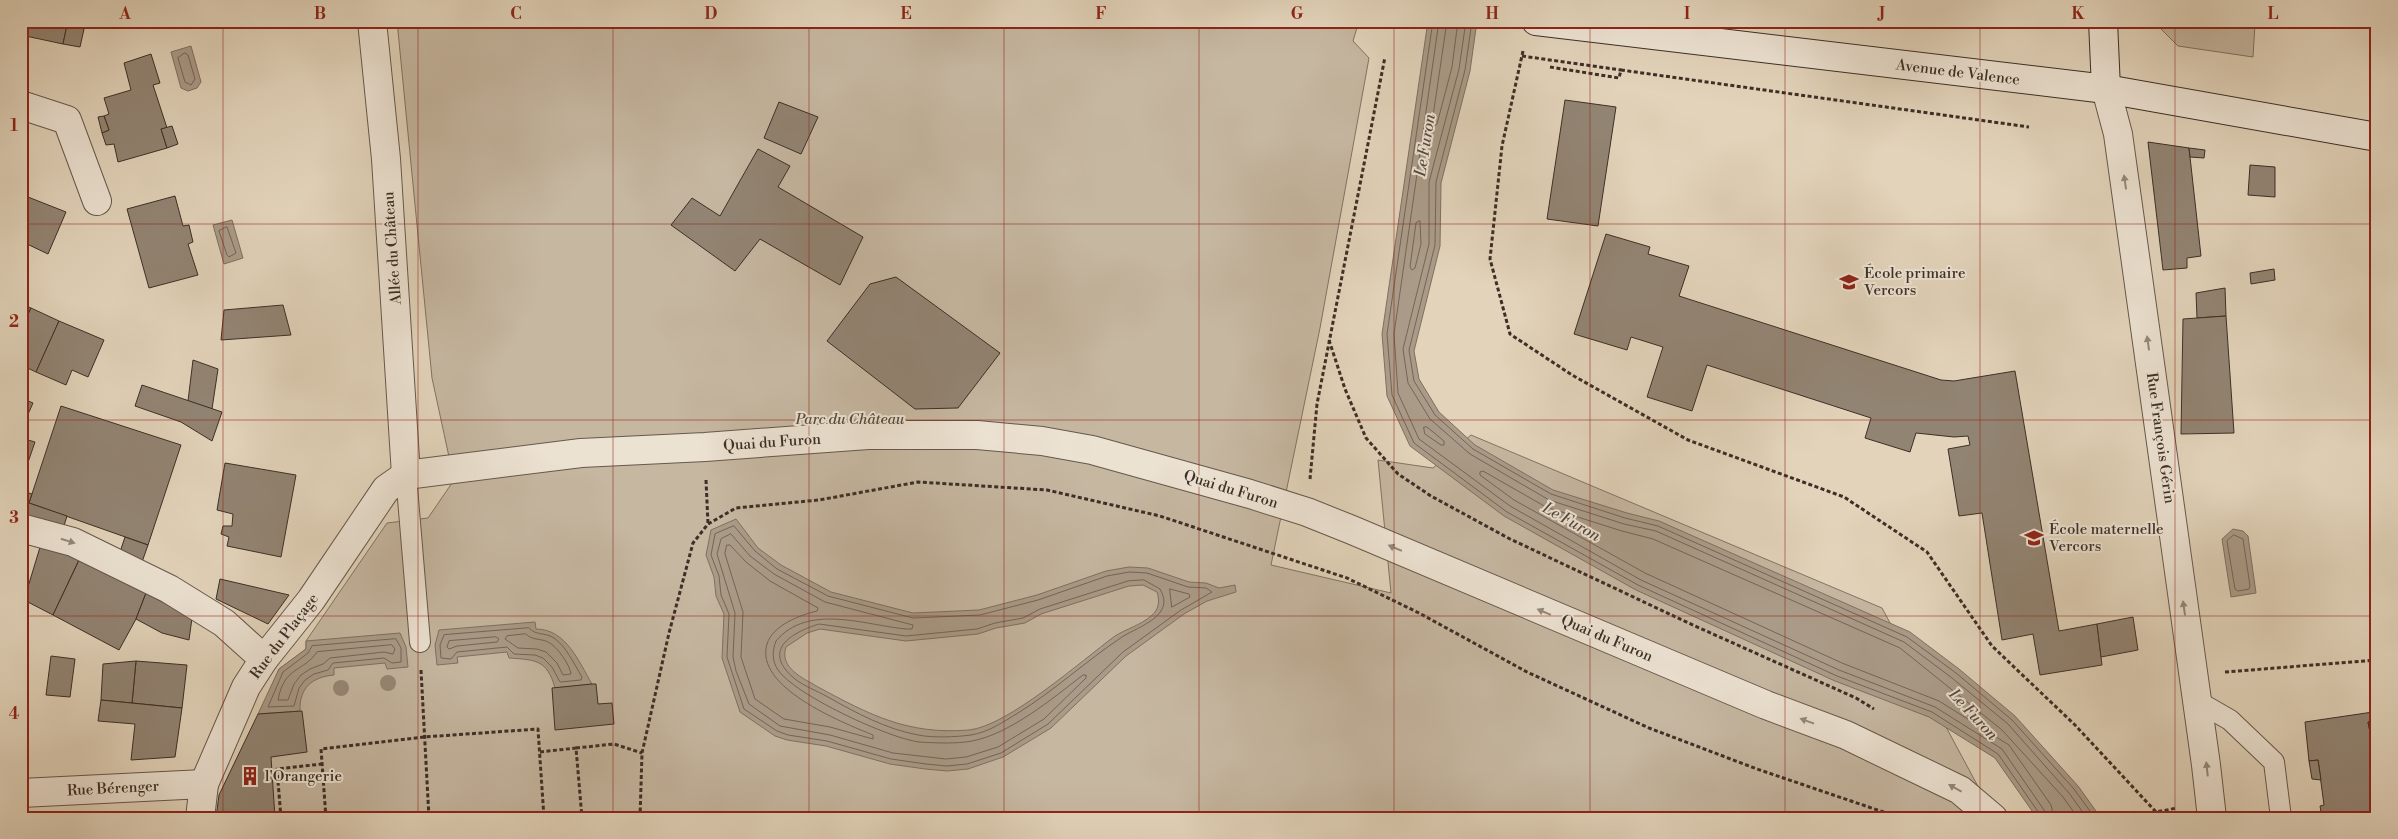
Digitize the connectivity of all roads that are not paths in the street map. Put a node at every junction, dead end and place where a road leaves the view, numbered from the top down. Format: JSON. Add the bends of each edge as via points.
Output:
{"nodes":[{"id":1,"x":372,"y":21,"type":"edge"},
{"id":2,"x":2103,"y":21,"type":"edge"},
{"id":3,"x":1530,"y":33,"type":"edge"},
{"id":4,"x":2106,"y":89,"type":"junction"},
{"id":5,"x":21,"y":105,"type":"edge"},
{"id":6,"x":2377,"y":136,"type":"edge"},
{"id":7,"x":97,"y":201,"type":"dead end"},
{"id":8,"x":406,"y":475,"type":"junction"},
{"id":9,"x":21,"y":528,"type":"edge"},
{"id":10,"x":420,"y":642,"type":"road end"},
{"id":11,"x":264,"y":659,"type":"junction"},
{"id":12,"x":2195,"y":688,"type":"junction"},
{"id":13,"x":204,"y":784,"type":"junction"},
{"id":14,"x":21,"y":793,"type":"edge"},
{"id":15,"x":2211,"y":810,"type":"edge"},
{"id":16,"x":200,"y":818,"type":"edge"},
{"id":17,"x":1993,"y":818,"type":"edge"},
{"id":18,"x":2281,"y":818,"type":"edge"}],
"edges":[{"from":1,"to":8,"type":"street","name":"Allée du Château","via":[[386,159]]},
{"from":2,"to":4,"type":"street","name":"Rue François Gérin"},
{"from":3,"to":4,"type":"street","name":"Avenue de Valence"},
{"from":4,"to":6,"type":"street","name":"Avenue de Valence"},
{"from":12,"to":4,"type":"street","name":"Rue François Gérin","one_way":true,"via":[[2118,134]]},
{"from":5,"to":7,"type":"street","via":[[67,120]]},
{"from":8,"to":10,"type":"lane"},
{"from":8,"to":11,"type":"street","name":"Rue du Plaçage","via":[[386,489],[311,600]]},
{"from":17,"to":8,"type":"street","name":"Quai du Furon","one_way":true,"via":[[1960,790],[1846,735],[1749,698],[1307,512],[1092,450],[977,435],[868,434],[581,453]]},
{"from":9,"to":11,"type":"street","one_way":true,"via":[[73,542],[169,589],[224,623]]},
{"from":11,"to":13,"type":"street","name":"Rue du Plaçage","via":[[236,709]]},
{"from":15,"to":12,"type":"street","name":"Rue François Gérin","one_way":true},
{"from":12,"to":18,"type":"lane","via":[[2274,762]]},
{"from":13,"to":14,"type":"street","name":"Rue Bérenger"},
{"from":13,"to":16,"type":"street","name":"Rue du Plaçage"}]}
